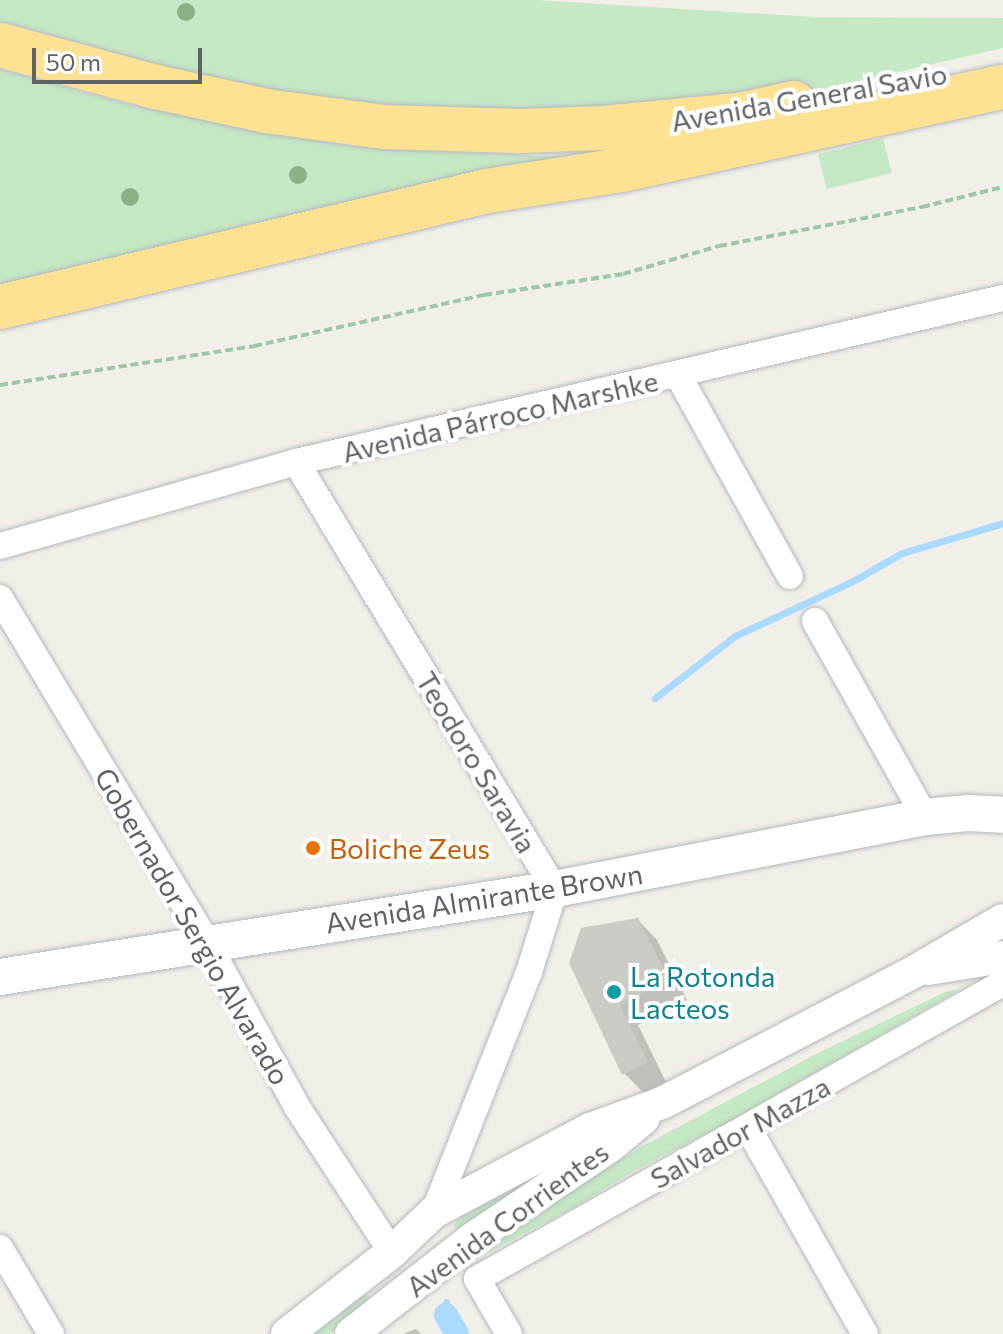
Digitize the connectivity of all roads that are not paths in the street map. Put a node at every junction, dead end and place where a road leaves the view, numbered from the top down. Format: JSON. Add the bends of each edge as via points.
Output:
{"nodes":[{"id":1,"x":0,"y":45,"type":"edge"},
{"id":2,"x":1003,"y":63,"type":"edge"},
{"id":3,"x":1003,"y":87,"type":"edge"},
{"id":4,"x":1003,"y":298,"type":"edge"},
{"id":5,"x":0,"y":307,"type":"edge"},
{"id":6,"x":678,"y":375,"type":"junction"},
{"id":7,"x":296,"y":462,"type":"junction"},
{"id":8,"x":0,"y":546,"type":"edge"},
{"id":9,"x":790,"y":576,"type":"dead end"},
{"id":10,"x":0,"y":598,"type":"edge"},
{"id":11,"x":815,"y":621,"type":"dead end"},
{"id":12,"x":1003,"y":800,"type":"edge"},
{"id":13,"x":968,"y":813,"type":"junction"},
{"id":14,"x":1003,"y":815,"type":"edge"},
{"id":15,"x":925,"y":817,"type":"junction"},
{"id":16,"x":555,"y":889,"type":"junction"},
{"id":17,"x":1003,"y":920,"type":"edge"},
{"id":18,"x":207,"y":943,"type":"junction"},
{"id":19,"x":1003,"y":957,"type":"edge"},
{"id":20,"x":917,"y":970,"type":"junction"},
{"id":21,"x":0,"y":977,"type":"edge"},
{"id":22,"x":1003,"y":983,"type":"edge"},
{"id":23,"x":662,"y":1103,"type":"junction"},
{"id":24,"x":748,"y":1128,"type":"junction"},
{"id":25,"x":434,"y":1212,"type":"junction"},
{"id":26,"x":0,"y":1248,"type":"edge"},
{"id":27,"x":392,"y":1252,"type":"junction"},
{"id":28,"x":442,"y":1264,"type":"junction"},
{"id":29,"x":477,"y":1279,"type":"junction"},
{"id":30,"x":51,"y":1334,"type":"edge"},
{"id":31,"x":287,"y":1334,"type":"edge"},
{"id":32,"x":351,"y":1334,"type":"edge"},
{"id":33,"x":509,"y":1334,"type":"edge"},
{"id":34,"x":865,"y":1334,"type":"edge"}],
"edges":[{"from":1,"to":2,"type":"highway","name":"Avenida General Savio","via":[[266,111],[462,131],[603,128],[745,114]]},
{"from":3,"to":5,"type":"highway","via":[[649,164],[487,191]]},
{"from":4,"to":6,"type":"street","name":"Avenida Párroco Marshke"},
{"from":6,"to":7,"type":"street","name":"Avenida Párroco Marshke"},
{"from":6,"to":9,"type":"street"},
{"from":7,"to":8,"type":"street","name":"Avenida Párroco Marshke"},
{"from":7,"to":16,"type":"street","name":"Teodoro Saravia"},
{"from":10,"to":18,"type":"street","name":"Gobernador Sergio Alvarado"},
{"from":11,"to":15,"type":"street"},
{"from":12,"to":13,"type":"main road"},
{"from":13,"to":14,"type":"main road"},
{"from":13,"to":15,"type":"main road","name":"Avenida Almirante Brown"},
{"from":15,"to":16,"type":"main road","name":"Avenida Almirante Brown"},
{"from":16,"to":18,"type":"main road","name":"Avenida Almirante Brown"},
{"from":16,"to":25,"type":"street","via":[[529,972]]},
{"from":17,"to":20,"type":"street","name":"Avenida Corrientes"},
{"from":18,"to":21,"type":"main road","name":"Avenida Almirante Brown"},
{"from":18,"to":27,"type":"street","name":"Gobernador Sergio Alvarado","via":[[297,1107]]},
{"from":19,"to":20,"type":"street","name":"Avenida Corrientes"},
{"from":20,"to":23,"type":"street","name":"Avenida Corrientes"},
{"from":22,"to":24,"type":"street","name":"Salvador Mazza"},
{"from":23,"to":25,"type":"street","name":"Avenida Corrientes","via":[[590,1129]]},
{"from":23,"to":28,"type":"street","name":"Avenida Corrientes","via":[[609,1147]]},
{"from":24,"to":29,"type":"street","name":"Salvador Mazza"},
{"from":24,"to":34,"type":"street"},
{"from":25,"to":27,"type":"street","name":"Avenida Corrientes"},
{"from":26,"to":30,"type":"street"},
{"from":27,"to":31,"type":"street","name":"Avenida Corrientes"},
{"from":28,"to":29,"type":"street"},
{"from":28,"to":32,"type":"street","name":"Avenida Corrientes"},
{"from":29,"to":33,"type":"street"}]}
